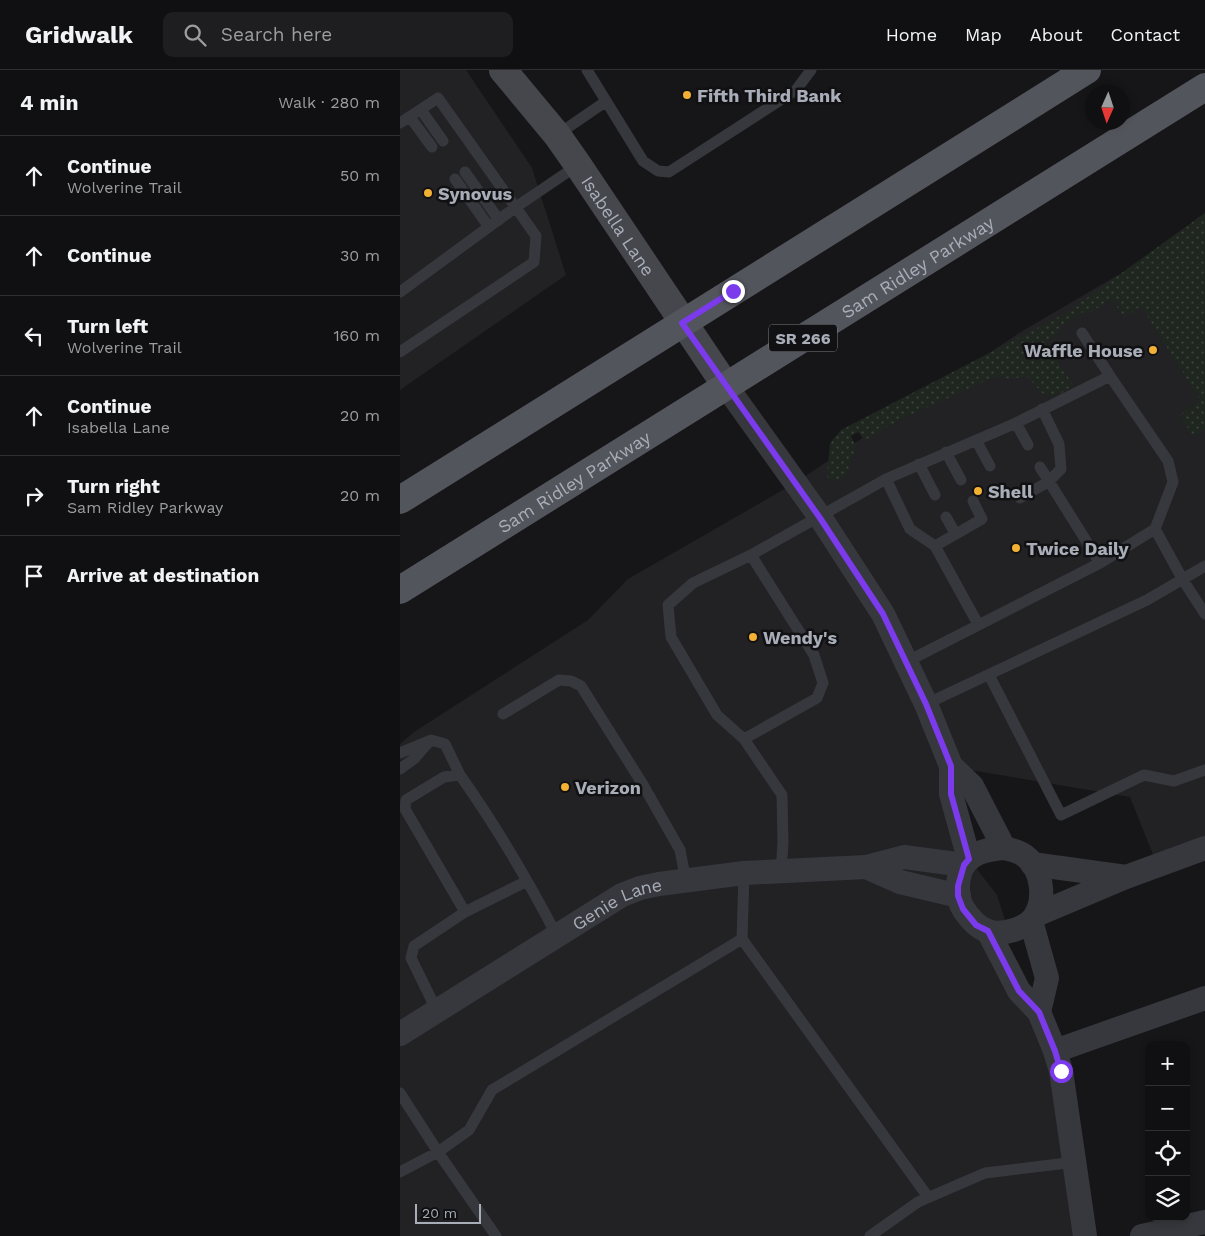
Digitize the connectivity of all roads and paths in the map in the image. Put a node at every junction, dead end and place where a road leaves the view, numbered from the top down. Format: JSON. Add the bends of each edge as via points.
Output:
{"nodes":[{"id":1,"x":503,"y":70,"type":"edge"},
{"id":2,"x":587,"y":70,"type":"edge"},
{"id":3,"x":811,"y":70,"type":"edge"},
{"id":4,"x":1087,"y":70,"type":"edge"},
{"id":5,"x":1205,"y":87,"type":"edge"},
{"id":6,"x":605,"y":102,"type":"junction"},
{"id":7,"x":421,"y":110,"type":"junction"},
{"id":8,"x":410,"y":116,"type":"junction"},
{"id":9,"x":400,"y":124,"type":"edge"},
{"id":10,"x":556,"y":135,"type":"junction"},
{"id":11,"x":443,"y":140,"type":"dead end"},
{"id":12,"x":432,"y":147,"type":"dead end"},
{"id":13,"x":578,"y":165,"type":"junction"},
{"id":14,"x":465,"y":172,"type":"dead end"},
{"id":15,"x":455,"y":179,"type":"dead end"},
{"id":16,"x":516,"y":207,"type":"junction"},
{"id":17,"x":494,"y":223,"type":"junction"},
{"id":18,"x":400,"y":292,"type":"edge"},
{"id":19,"x":682,"y":323,"type":"junction"},
{"id":20,"x":1082,"y":333,"type":"dead end"},
{"id":21,"x":400,"y":352,"type":"edge"},
{"id":22,"x":1110,"y":376,"type":"junction"},
{"id":23,"x":726,"y":386,"type":"junction"},
{"id":24,"x":1042,"y":409,"type":"junction"},
{"id":25,"x":1016,"y":423,"type":"junction"},
{"id":26,"x":976,"y":440,"type":"junction"},
{"id":27,"x":1028,"y":445,"type":"dead end"},
{"id":28,"x":946,"y":452,"type":"junction"},
{"id":29,"x":919,"y":464,"type":"junction"},
{"id":30,"x":990,"y":466,"type":"dead end"},
{"id":31,"x":1040,"y":467,"type":"dead end"},
{"id":32,"x":886,"y":479,"type":"junction"},
{"id":33,"x":961,"y":480,"type":"dead end"},
{"id":34,"x":1048,"y":482,"type":"junction"},
{"id":35,"x":935,"y":494,"type":"dead end"},
{"id":36,"x":1020,"y":498,"type":"dead end"},
{"id":37,"x":400,"y":500,"type":"edge"},
{"id":38,"x":972,"y":501,"type":"dead end"},
{"id":39,"x":946,"y":517,"type":"dead end"},
{"id":40,"x":820,"y":518,"type":"junction"},
{"id":41,"x":1155,"y":529,"type":"junction"},
{"id":42,"x":955,"y":534,"type":"junction"},
{"id":43,"x":935,"y":546,"type":"junction"},
{"id":44,"x":751,"y":555,"type":"junction"},
{"id":45,"x":1100,"y":563,"type":"junction"},
{"id":46,"x":1205,"y":566,"type":"edge"},
{"id":47,"x":1183,"y":580,"type":"junction"},
{"id":48,"x":400,"y":590,"type":"edge"},
{"id":49,"x":1205,"y":614,"type":"edge"},
{"id":50,"x":978,"y":624,"type":"junction"},
{"id":51,"x":906,"y":662,"type":"junction"},
{"id":52,"x":989,"y":674,"type":"junction"},
{"id":53,"x":926,"y":704,"type":"junction"},
{"id":54,"x":503,"y":714,"type":"dead end"},
{"id":55,"x":744,"y":739,"type":"junction"},
{"id":56,"x":431,"y":740,"type":"junction"},
{"id":57,"x":400,"y":753,"type":"edge"},
{"id":58,"x":951,"y":766,"type":"junction"},
{"id":59,"x":400,"y":769,"type":"edge"},
{"id":60,"x":1205,"y":770,"type":"edge"},
{"id":61,"x":460,"y":775,"type":"junction"},
{"id":62,"x":1004,"y":848,"type":"junction"},
{"id":63,"x":1205,"y":848,"type":"edge"},
{"id":64,"x":966,"y":862,"type":"junction"},
{"id":65,"x":1032,"y":864,"type":"junction"},
{"id":66,"x":866,"y":867,"type":"junction"},
{"id":67,"x":781,"y":872,"type":"junction"},
{"id":68,"x":744,"y":873,"type":"junction"},
{"id":69,"x":1126,"y":877,"type":"junction"},
{"id":70,"x":527,"y":881,"type":"junction"},
{"id":71,"x":686,"y":881,"type":"junction"},
{"id":72,"x":958,"y":896,"type":"junction"},
{"id":73,"x":464,"y":912,"type":"junction"},
{"id":74,"x":1033,"y":918,"type":"junction"},
{"id":75,"x":988,"y":931,"type":"junction"},
{"id":76,"x":557,"y":936,"type":"junction"},
{"id":77,"x":742,"y":939,"type":"junction"},
{"id":78,"x":406,"y":957,"type":"edge"},
{"id":79,"x":1205,"y":998,"type":"edge"},
{"id":80,"x":437,"y":1011,"type":"junction"},
{"id":81,"x":1039,"y":1012,"type":"junction"},
{"id":82,"x":400,"y":1034,"type":"edge"},
{"id":83,"x":1055,"y":1051,"type":"junction"},
{"id":84,"x":400,"y":1093,"type":"edge"},
{"id":85,"x":438,"y":1152,"type":"junction"},
{"id":86,"x":1075,"y":1162,"type":"junction"},
{"id":87,"x":400,"y":1172,"type":"edge"},
{"id":88,"x":928,"y":1198,"type":"junction"},
{"id":89,"x":1205,"y":1222,"type":"edge"},
{"id":90,"x":496,"y":1236,"type":"edge"},
{"id":91,"x":870,"y":1236,"type":"edge"},
{"id":92,"x":1085,"y":1236,"type":"edge"},
{"id":93,"x":1142,"y":1236,"type":"edge"}],
"edges":[{"from":1,"to":10,"type":"street","name":"Isabella Lane"},
{"from":2,"to":6,"type":"lane"},
{"from":3,"to":6,"type":"lane","via":[[796,90],[669,172],[658,172],[643,161]]},
{"from":4,"to":19,"type":"main road"},
{"from":5,"to":23,"type":"main road","name":"Sam Ridley Parkway","number":"SR 266"},
{"from":6,"to":10,"type":"lane"},
{"from":7,"to":8,"type":"lane"},
{"from":7,"to":11,"type":"lane"},
{"from":7,"to":16,"type":"lane","via":[[438,98]]},
{"from":8,"to":9,"type":"lane"},
{"from":8,"to":12,"type":"lane"},
{"from":10,"to":13,"type":"street","name":"Isabella Lane"},
{"from":13,"to":16,"type":"lane"},
{"from":13,"to":19,"type":"street","name":"Isabella Lane"},
{"from":14,"to":17,"type":"lane"},
{"from":15,"to":17,"type":"lane"},
{"from":16,"to":17,"type":"lane"},
{"from":16,"to":21,"type":"lane","via":[[536,236],[534,262]]},
{"from":17,"to":18,"type":"lane"},
{"from":19,"to":23,"type":"street","name":"Isabella Lane"},
{"from":19,"to":37,"type":"main road"},
{"from":20,"to":22,"type":"lane"},
{"from":22,"to":24,"type":"lane"},
{"from":22,"to":41,"type":"lane","via":[[1168,462],[1173,482]]},
{"from":23,"to":40,"type":"street"},
{"from":23,"to":48,"type":"main road","name":"Sam Ridley Parkway","number":"SR 266"},
{"from":24,"to":25,"type":"lane"},
{"from":24,"to":34,"type":"lane","via":[[1059,444],[1062,469]]},
{"from":25,"to":26,"type":"lane"},
{"from":25,"to":27,"type":"lane"},
{"from":26,"to":28,"type":"lane"},
{"from":26,"to":30,"type":"lane"},
{"from":28,"to":29,"type":"lane"},
{"from":28,"to":33,"type":"lane"},
{"from":29,"to":32,"type":"lane"},
{"from":29,"to":35,"type":"lane"},
{"from":31,"to":34,"type":"lane"},
{"from":32,"to":40,"type":"lane"},
{"from":32,"to":43,"type":"lane","via":[[910,528]]},
{"from":34,"to":36,"type":"lane"},
{"from":34,"to":45,"type":"lane"},
{"from":38,"to":42,"type":"lane","via":[[982,519]]},
{"from":39,"to":42,"type":"lane"},
{"from":40,"to":44,"type":"lane"},
{"from":40,"to":51,"type":"street","via":[[883,614]]},
{"from":41,"to":45,"type":"lane"},
{"from":41,"to":47,"type":"lane"},
{"from":42,"to":43,"type":"lane"},
{"from":43,"to":50,"type":"lane"},
{"from":44,"to":55,"type":"lane","via":[[814,655],[823,682],[817,698]]},
{"from":44,"to":55,"type":"lane","via":[[693,583],[668,605],[671,637],[717,715]]},
{"from":45,"to":50,"type":"lane"},
{"from":46,"to":47,"type":"lane"},
{"from":47,"to":49,"type":"lane"},
{"from":47,"to":52,"type":"lane"},
{"from":50,"to":51,"type":"lane"},
{"from":51,"to":53,"type":"street"},
{"from":52,"to":53,"type":"lane"},
{"from":52,"to":60,"type":"lane","via":[[1062,815],[1144,775],[1174,782]]},
{"from":53,"to":58,"type":"street"},
{"from":54,"to":71,"type":"lane","via":[[559,680],[581,686],[642,782],[680,850]]},
{"from":55,"to":67,"type":"lane","via":[[782,795]]},
{"from":56,"to":57,"type":"lane"},
{"from":56,"to":59,"type":"lane"},
{"from":56,"to":61,"type":"lane","via":[[445,744]]},
{"from":58,"to":62,"type":"street","via":[[972,786]]},
{"from":58,"to":64,"type":"street","via":[[951,794]]},
{"from":61,"to":70,"type":"lane","via":[[488,814]]},
{"from":61,"to":73,"type":"lane","via":[[444,777],[406,800],[405,809]]},
{"from":62,"to":64,"type":"street","via":[[989,849]]},
{"from":62,"to":65,"type":"street","via":[[1019,853]]},
{"from":63,"to":69,"type":"street"},
{"from":64,"to":66,"type":"street","name":"Genie Lane","via":[[904,857]]},
{"from":64,"to":72,"type":"street"},
{"from":65,"to":69,"type":"street"},
{"from":65,"to":74,"type":"street","via":[[1041,886],[1041,898]]},
{"from":66,"to":67,"type":"street","name":"Genie Lane"},
{"from":66,"to":72,"type":"street","name":"Genie Lane","via":[[900,882]]},
{"from":67,"to":68,"type":"street","name":"Genie Lane"},
{"from":68,"to":71,"type":"street","name":"Genie Lane"},
{"from":68,"to":77,"type":"lane"},
{"from":69,"to":74,"type":"street"},
{"from":70,"to":73,"type":"lane"},
{"from":70,"to":76,"type":"lane"},
{"from":71,"to":76,"type":"street","name":"Genie Lane","via":[[640,888],[622,895]]},
{"from":72,"to":75,"type":"street","via":[[963,909],[976,925]]},
{"from":73,"to":78,"type":"lane","via":[[414,946]]},
{"from":74,"to":75,"type":"street","via":[[1008,932]]},
{"from":74,"to":81,"type":"street","via":[[1047,978]]},
{"from":75,"to":81,"type":"street","via":[[1019,991]]},
{"from":76,"to":80,"type":"street","name":"Genie Lane"},
{"from":77,"to":85,"type":"lane","via":[[492,1090],[470,1130]]},
{"from":77,"to":88,"type":"lane"},
{"from":78,"to":80,"type":"lane"},
{"from":79,"to":83,"type":"street"},
{"from":80,"to":82,"type":"street","name":"Genie Lane"},
{"from":81,"to":83,"type":"street"},
{"from":83,"to":86,"type":"street"},
{"from":84,"to":85,"type":"lane"},
{"from":85,"to":87,"type":"lane"},
{"from":85,"to":90,"type":"lane"},
{"from":86,"to":88,"type":"lane","via":[[985,1173]]},
{"from":86,"to":92,"type":"street"},
{"from":88,"to":91,"type":"lane"},
{"from":89,"to":93,"type":"street"}]}
